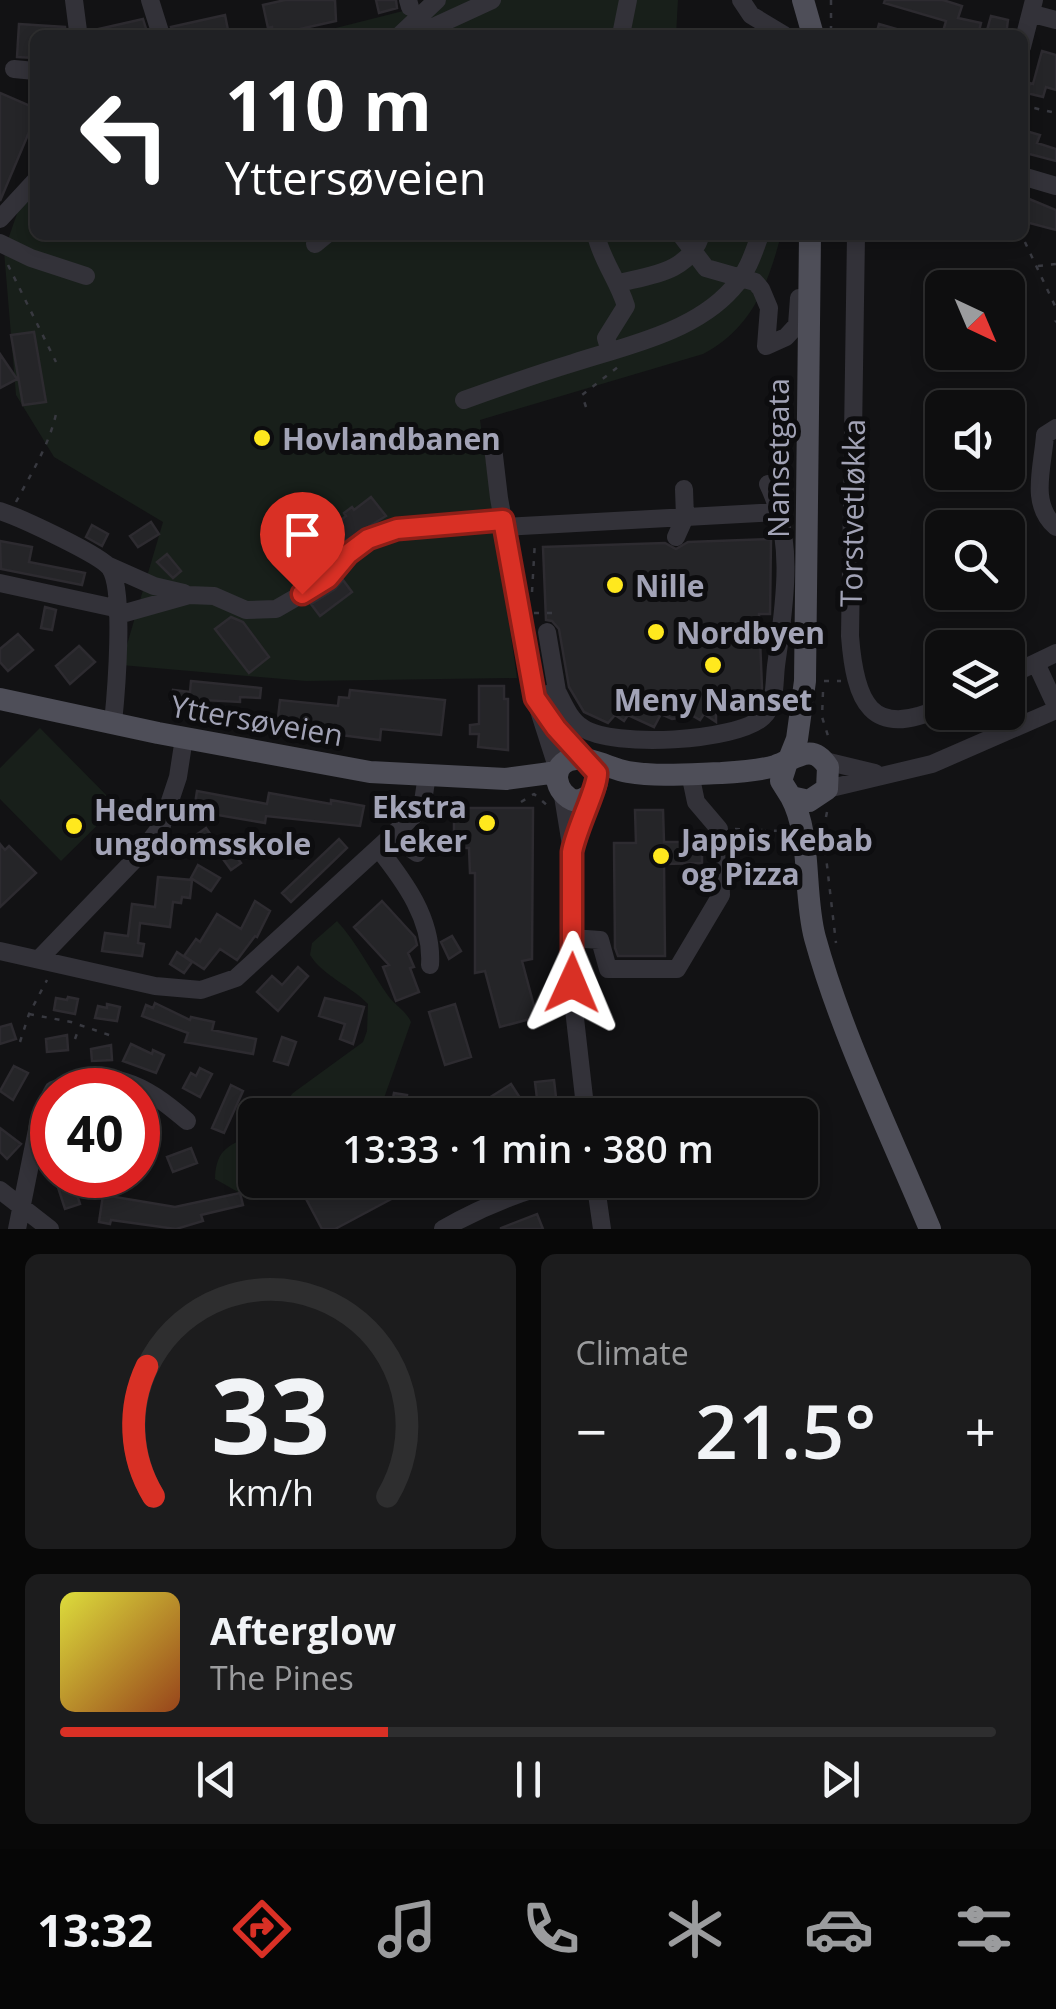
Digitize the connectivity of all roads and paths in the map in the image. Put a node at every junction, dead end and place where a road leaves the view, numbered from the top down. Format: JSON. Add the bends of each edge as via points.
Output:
{"nodes":[{"id":1,"x":74,"y":0,"type":"edge"},
{"id":2,"x":150,"y":0,"type":"edge"},
{"id":3,"x":437,"y":0,"type":"edge"},
{"id":4,"x":492,"y":0,"type":"edge"},
{"id":5,"x":628,"y":0,"type":"edge"},
{"id":6,"x":740,"y":0,"type":"edge"},
{"id":7,"x":803,"y":0,"type":"edge"},
{"id":8,"x":818,"y":0,"type":"edge"},
{"id":9,"x":831,"y":0,"type":"edge"},
{"id":10,"x":1034,"y":7,"type":"edge"},
{"id":11,"x":1056,"y":20,"type":"edge"},
{"id":12,"x":78,"y":30,"type":"dead end"},
{"id":13,"x":160,"y":30,"type":"edge"},
{"id":14,"x":405,"y":30,"type":"edge"},
{"id":15,"x":427,"y":30,"type":"edge"},
{"id":16,"x":621,"y":30,"type":"edge"},
{"id":17,"x":776,"y":30,"type":"edge"},
{"id":18,"x":813,"y":30,"type":"edge"},
{"id":19,"x":815,"y":30,"type":"edge"},
{"id":20,"x":831,"y":30,"type":"edge"},
{"id":21,"x":14,"y":69,"type":"dead end"},
{"id":22,"x":30,"y":71,"type":"edge"},
{"id":23,"x":1028,"y":110,"type":"edge"},
{"id":24,"x":1056,"y":113,"type":"edge"},
{"id":25,"x":1028,"y":178,"type":"edge"},
{"id":26,"x":30,"y":186,"type":"edge"},
{"id":27,"x":1056,"y":186,"type":"edge"},
{"id":28,"x":0,"y":219,"type":"edge"},
{"id":29,"x":598,"y":240,"type":"edge"},
{"id":30,"x":684,"y":240,"type":"edge"},
{"id":31,"x":699,"y":240,"type":"edge"},
{"id":32,"x":758,"y":240,"type":"edge"},
{"id":33,"x":810,"y":240,"type":"edge"},
{"id":34,"x":856,"y":240,"type":"edge"},
{"id":35,"x":1024,"y":240,"type":"edge"},
{"id":36,"x":0,"y":243,"type":"edge"},
{"id":37,"x":692,"y":254,"type":"junction"},
{"id":38,"x":808,"y":259,"type":"junction"},
{"id":39,"x":1056,"y":264,"type":"edge"},
{"id":40,"x":1036,"y":266,"type":"junction"},
{"id":41,"x":86,"y":276,"type":"dead end"},
{"id":42,"x":741,"y":278,"type":"junction"},
{"id":43,"x":619,"y":283,"type":"junction"},
{"id":44,"x":1056,"y":308,"type":"edge"},
{"id":45,"x":612,"y":350,"type":"junction"},
{"id":46,"x":56,"y":362,"type":"dead end"},
{"id":47,"x":464,"y":400,"type":"dead end"},
{"id":48,"x":586,"y":407,"type":"dead end"},
{"id":49,"x":57,"y":408,"type":"dead end"},
{"id":50,"x":1056,"y":428,"type":"edge"},
{"id":51,"x":493,"y":448,"type":"dead end"},
{"id":52,"x":768,"y":484,"type":"dead end"},
{"id":53,"x":684,"y":489,"type":"dead end"},
{"id":54,"x":4,"y":512,"type":"edge"},
{"id":55,"x":778,"y":512,"type":"junction"},
{"id":56,"x":685,"y":517,"type":"junction"},
{"id":57,"x":504,"y":523,"type":"junction"},
{"id":58,"x":1056,"y":528,"type":"edge"},
{"id":59,"x":676,"y":538,"type":"dead end"},
{"id":60,"x":109,"y":566,"type":"junction"},
{"id":61,"x":0,"y":583,"type":"edge"},
{"id":62,"x":190,"y":594,"type":"junction"},
{"id":63,"x":114,"y":611,"type":"junction"},
{"id":64,"x":533,"y":613,"type":"dead end"},
{"id":65,"x":553,"y":613,"type":"dead end"},
{"id":66,"x":548,"y":632,"type":"dead end"},
{"id":67,"x":1056,"y":653,"type":"edge"},
{"id":68,"x":1036,"y":663,"type":"junction"},
{"id":69,"x":1025,"y":668,"type":"edge"},
{"id":70,"x":814,"y":681,"type":"junction"},
{"id":71,"x":856,"y":681,"type":"junction"},
{"id":72,"x":558,"y":691,"type":"junction"},
{"id":73,"x":535,"y":698,"type":"junction"},
{"id":74,"x":0,"y":699,"type":"edge"},
{"id":75,"x":1056,"y":708,"type":"edge"},
{"id":76,"x":925,"y":714,"type":"edge"},
{"id":77,"x":114,"y":723,"type":"junction"},
{"id":78,"x":184,"y":738,"type":"junction"},
{"id":79,"x":788,"y":760,"type":"junction"},
{"id":80,"x":823,"y":760,"type":"junction"},
{"id":81,"x":586,"y":761,"type":"junction"},
{"id":82,"x":426,"y":775,"type":"junction"},
{"id":83,"x":885,"y":775,"type":"junction"},
{"id":84,"x":559,"y":782,"type":"junction"},
{"id":85,"x":692,"y":783,"type":"junction"},
{"id":86,"x":787,"y":792,"type":"junction"},
{"id":87,"x":591,"y":795,"type":"junction"},
{"id":88,"x":826,"y":798,"type":"junction"},
{"id":89,"x":719,"y":829,"type":"junction"},
{"id":90,"x":773,"y":830,"type":"dead end"},
{"id":91,"x":392,"y":834,"type":"junction"},
{"id":92,"x":378,"y":848,"type":"junction"},
{"id":93,"x":572,"y":852,"type":"junction"},
{"id":94,"x":417,"y":853,"type":"dead end"},
{"id":95,"x":572,"y":938,"type":"junction"},
{"id":96,"x":837,"y":950,"type":"dead end"},
{"id":97,"x":0,"y":952,"type":"edge"},
{"id":98,"x":45,"y":960,"type":"junction"},
{"id":99,"x":430,"y":965,"type":"dead end"},
{"id":100,"x":829,"y":978,"type":"junction"},
{"id":101,"x":29,"y":1014,"type":"junction"},
{"id":102,"x":79,"y":1027,"type":"junction"},
{"id":103,"x":115,"y":1037,"type":"dead end"},
{"id":104,"x":75,"y":1039,"type":"dead end"},
{"id":105,"x":20,"y":1042,"type":"dead end"},
{"id":106,"x":160,"y":1098,"type":"edge"},
{"id":107,"x":584,"y":1098,"type":"edge"},
{"id":108,"x":186,"y":1120,"type":"dead end"},
{"id":109,"x":30,"y":1165,"type":"edge"},
{"id":110,"x":0,"y":1190,"type":"edge"},
{"id":111,"x":506,"y":1198,"type":"edge"},
{"id":112,"x":598,"y":1198,"type":"edge"},
{"id":113,"x":22,"y":1210,"type":"junction"},
{"id":114,"x":17,"y":1229,"type":"edge"},
{"id":115,"x":50,"y":1229,"type":"edge"},
{"id":116,"x":443,"y":1229,"type":"edge"},
{"id":117,"x":602,"y":1229,"type":"edge"},
{"id":118,"x":930,"y":1229,"type":"edge"}],
"edges":[{"from":1,"to":12,"type":"street"},
{"from":2,"to":13,"type":"street"},
{"from":3,"to":14,"type":"street"},
{"from":4,"to":15,"type":"street"},
{"from":5,"to":16,"type":"street"},
{"from":6,"to":17,"type":"street","via":[[750,15]]},
{"from":7,"to":18,"type":"main road"},
{"from":8,"to":19,"type":"main road"},
{"from":9,"to":20,"type":"path"},
{"from":10,"to":11,"type":"street"},
{"from":21,"to":22,"type":"street"},
{"from":23,"to":24,"type":"path"},
{"from":25,"to":27,"type":"street"},
{"from":26,"to":28,"type":"street"},
{"from":29,"to":43,"type":"street"},
{"from":30,"to":37,"type":"street"},
{"from":31,"to":37,"type":"street"},
{"from":32,"to":42,"type":"street"},
{"from":33,"to":38,"type":"main road","name":"Nansetgata"},
{"from":34,"to":71,"type":"street","name":"Torstvetløkka","via":[[850,636]]},
{"from":35,"to":40,"type":"path"},
{"from":36,"to":41,"type":"street"},
{"from":36,"to":46,"type":"path"},
{"from":37,"to":42,"type":"street","via":[[706,268]]},
{"from":37,"to":43,"type":"street","via":[[672,270]]},
{"from":38,"to":42,"type":"street","via":[[797,325],[766,346],[766,298],[755,282]]},
{"from":38,"to":70,"type":"main road","name":"Nansetgata"},
{"from":39,"to":40,"type":"path"},
{"from":40,"to":44,"type":"path"},
{"from":42,"to":45,"type":"street","via":[[696,318]]},
{"from":43,"to":45,"type":"street","via":[[626,306],[606,338]]},
{"from":45,"to":47,"type":"street"},
{"from":45,"to":48,"type":"path","via":[[620,365],[582,395]]},
{"from":49,"to":54,"type":"path","via":[[31,480]]},
{"from":50,"to":58,"type":"street","via":[[1045,435],[1039,498]]},
{"from":51,"to":57,"type":"street"},
{"from":52,"to":55,"type":"street"},
{"from":53,"to":56,"type":"street"},
{"from":54,"to":60,"type":"street"},
{"from":55,"to":56,"type":"street"},
{"from":55,"to":72,"type":"street","via":[[786,604],[772,704],[760,721],[734,734],[596,734],[581,728]]},
{"from":56,"to":57,"type":"street"},
{"from":56,"to":59,"type":"street"},
{"from":57,"to":62,"type":"street","via":[[397,529],[368,539],[328,578],[276,609],[246,610]]},
{"from":57,"to":73,"type":"street"},
{"from":60,"to":62,"type":"street"},
{"from":60,"to":63,"type":"street","via":[[116,580]]},
{"from":61,"to":63,"type":"street"},
{"from":62,"to":63,"type":"street"},
{"from":63,"to":77,"type":"street"},
{"from":64,"to":65,"type":"path"},
{"from":66,"to":72,"type":"street"},
{"from":67,"to":68,"type":"street"},
{"from":68,"to":69,"type":"street"},
{"from":68,"to":75,"type":"street"},
{"from":70,"to":71,"type":"path"},
{"from":70,"to":79,"type":"main road","name":"Nansetgata"},
{"from":70,"to":80,"type":"main road","name":"Nansetgata","via":[[812,732]]},
{"from":71,"to":76,"type":"street","via":[[868,706],[888,719]]},
{"from":72,"to":73,"type":"street"},
{"from":73,"to":81,"type":"street"},
{"from":73,"to":84,"type":"street"},
{"from":74,"to":77,"type":"main road","name":"Yttersøveien"},
{"from":75,"to":83,"type":"street","via":[[932,764]]},
{"from":77,"to":78,"type":"main road","name":"Yttersøveien"},
{"from":78,"to":82,"type":"main road","name":"Yttersøveien","via":[[370,772]]},
{"from":78,"to":98,"type":"street","via":[[162,825]]},
{"from":79,"to":80,"type":"main road","via":[[805,752]]},
{"from":79,"to":81,"type":"main road","via":[[754,770],[644,774]]},
{"from":79,"to":86,"type":"main road","via":[[781,774]]},
{"from":80,"to":83,"type":"street"},
{"from":80,"to":88,"type":"main road","via":[[830,774]]},
{"from":81,"to":84,"type":"main road","via":[[569,760]]},
{"from":81,"to":87,"type":"main road","via":[[597,773]]},
{"from":82,"to":84,"type":"main road","name":"Yttersøveien"},
{"from":82,"to":91,"type":"street","via":[[422,808]]},
{"from":83,"to":88,"type":"street"},
{"from":84,"to":87,"type":"main road","via":[[576,801]]},
{"from":84,"to":93,"type":"street"},
{"from":85,"to":86,"type":"main road","via":[[739,782]]},
{"from":85,"to":87,"type":"main road","via":[[632,784]]},
{"from":85,"to":89,"type":"street","via":[[696,802]]},
{"from":86,"to":88,"type":"main road","via":[[809,802]]},
{"from":86,"to":100,"type":"main road","via":[[800,821],[806,894]]},
{"from":87,"to":93,"type":"street"},
{"from":88,"to":96,"type":"path"},
{"from":88,"to":100,"type":"main road","via":[[812,832]]},
{"from":89,"to":90,"type":"path"},
{"from":89,"to":95,"type":"street","via":[[721,894],[676,969],[608,969],[600,940]]},
{"from":91,"to":92,"type":"street"},
{"from":91,"to":94,"type":"street"},
{"from":92,"to":98,"type":"street","via":[[236,978],[201,990]]},
{"from":92,"to":99,"type":"street","via":[[413,896],[432,944]]},
{"from":93,"to":95,"type":"street"},
{"from":95,"to":107,"type":"street"},
{"from":97,"to":98,"type":"street"},
{"from":98,"to":101,"type":"path","via":[[44,986]]},
{"from":100,"to":118,"type":"main road"},
{"from":101,"to":102,"type":"path"},
{"from":101,"to":105,"type":"path"},
{"from":102,"to":103,"type":"path"},
{"from":102,"to":104,"type":"path"},
{"from":106,"to":108,"type":"street"},
{"from":109,"to":113,"type":"street"},
{"from":110,"to":113,"type":"street"},
{"from":111,"to":116,"type":"street"},
{"from":112,"to":117,"type":"street"},
{"from":113,"to":114,"type":"street"},
{"from":113,"to":115,"type":"street"}]}
